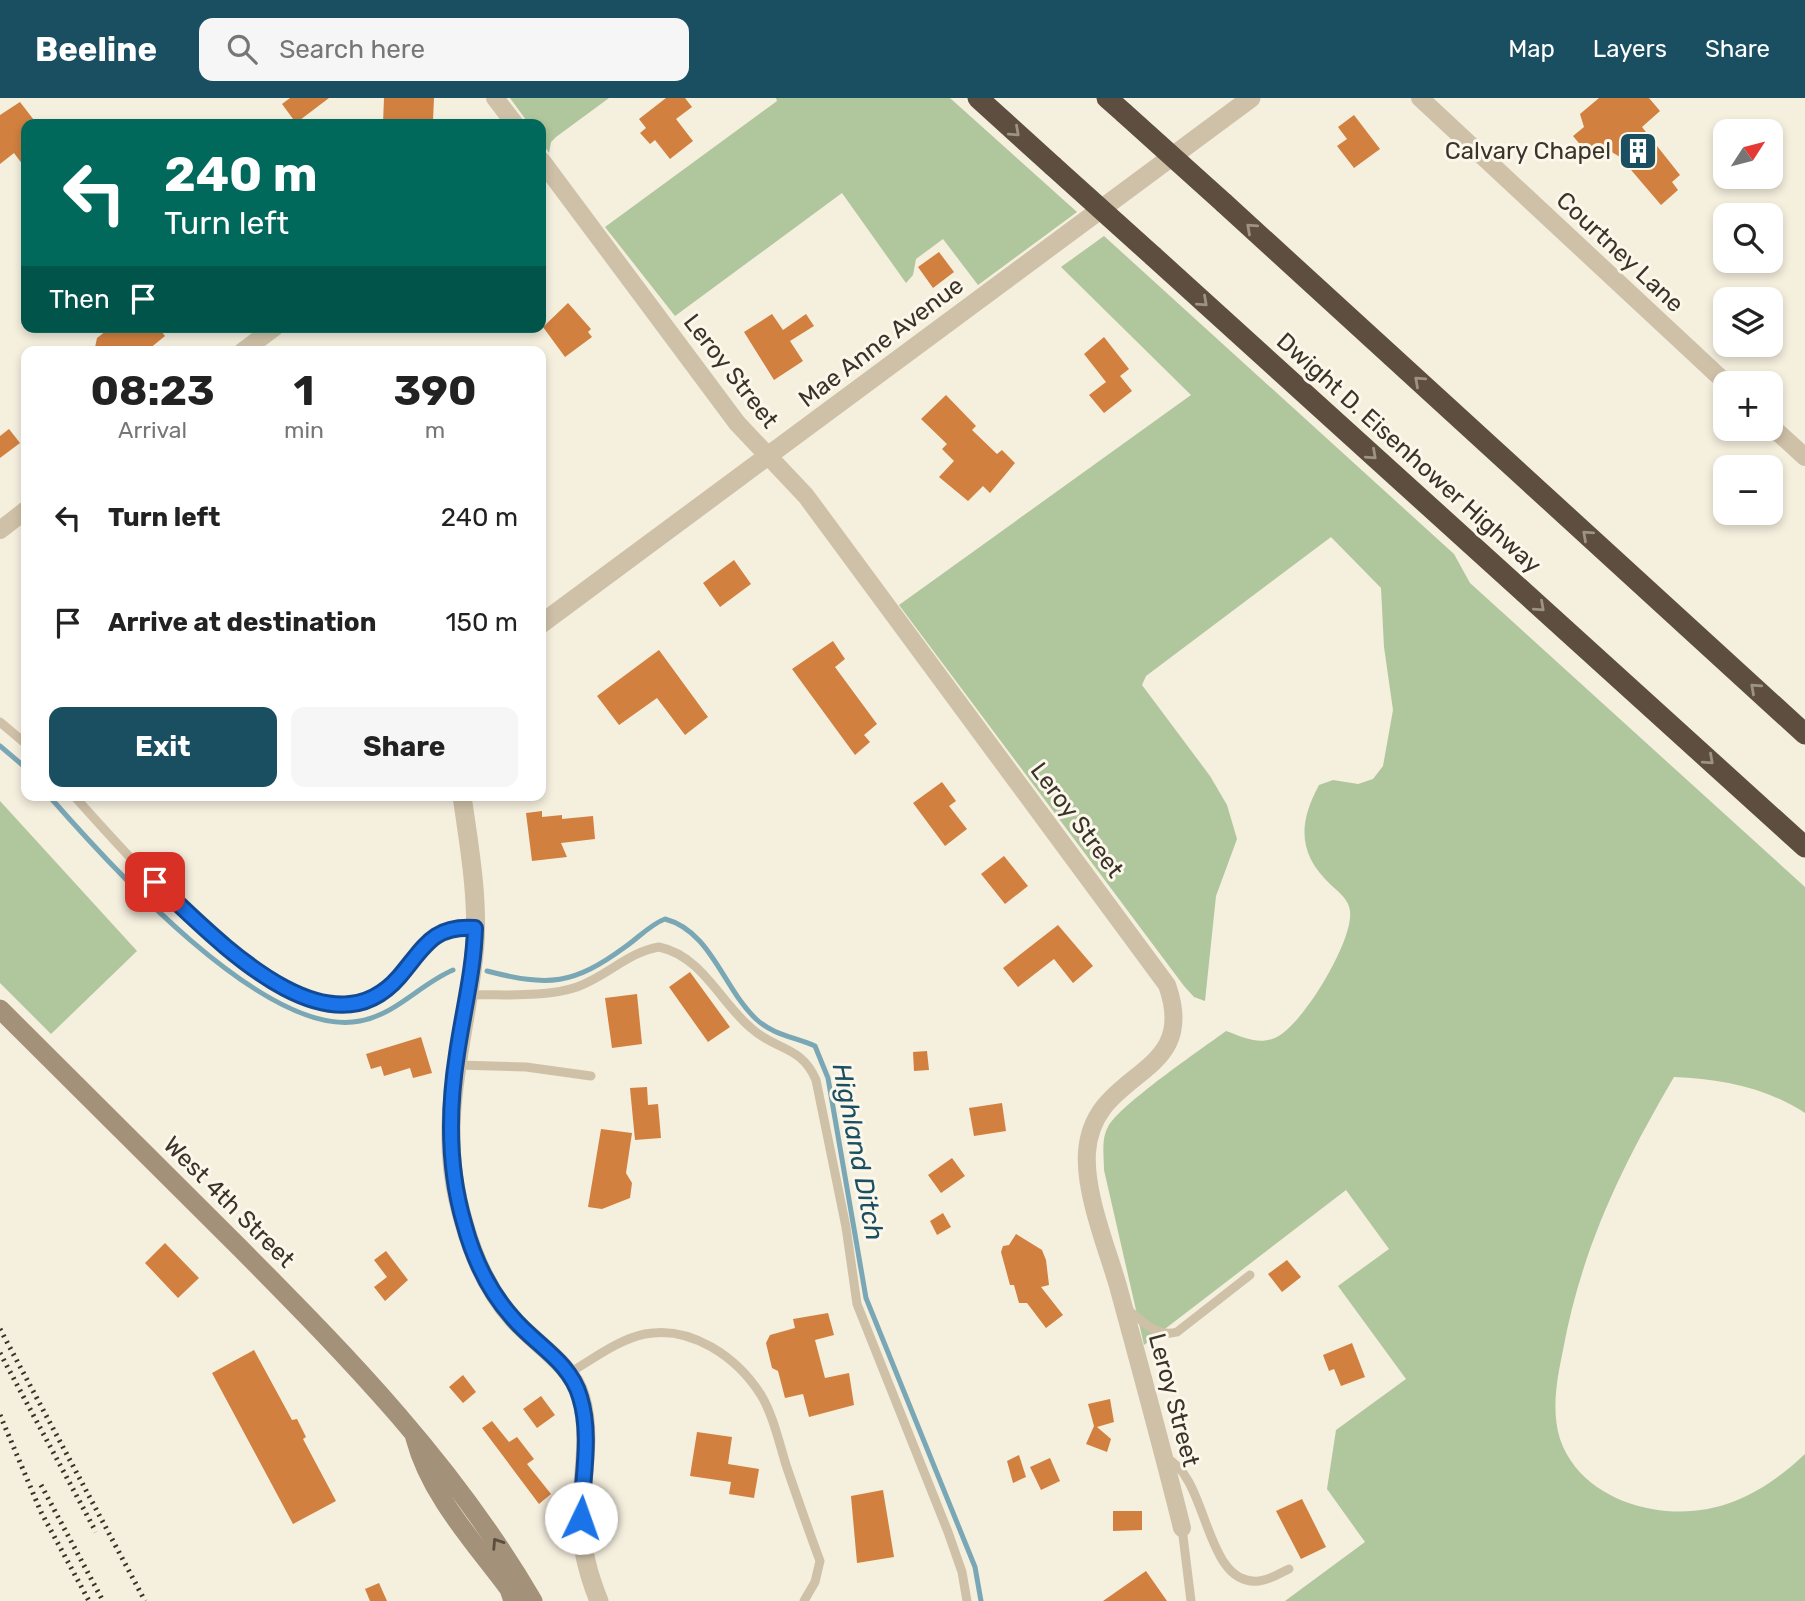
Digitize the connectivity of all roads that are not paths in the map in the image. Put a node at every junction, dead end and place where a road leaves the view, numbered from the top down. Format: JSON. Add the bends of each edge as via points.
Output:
{"nodes":[{"id":1,"x":495,"y":98,"type":"edge"},
{"id":2,"x":978,"y":98,"type":"edge"},
{"id":3,"x":1107,"y":98,"type":"edge"},
{"id":4,"x":1251,"y":98,"type":"edge"},
{"id":5,"x":1419,"y":98,"type":"edge"},
{"id":6,"x":511,"y":119,"type":"edge"},
{"id":7,"x":546,"y":167,"type":"edge"},
{"id":8,"x":267,"y":333,"type":"edge"},
{"id":9,"x":250,"y":346,"type":"edge"},
{"id":10,"x":1713,"y":371,"type":"edge"},
{"id":11,"x":1783,"y":437,"type":"edge"},
{"id":12,"x":768,"y":457,"type":"junction"},
{"id":13,"x":1805,"y":457,"type":"edge"},
{"id":14,"x":21,"y":514,"type":"edge"},
{"id":15,"x":0,"y":530,"type":"edge"},
{"id":16,"x":546,"y":620,"type":"edge"},
{"id":17,"x":0,"y":722,"type":"edge"},
{"id":18,"x":1805,"y":734,"type":"edge"},
{"id":19,"x":21,"y":740,"type":"edge"},
{"id":20,"x":79,"y":801,"type":"edge"},
{"id":21,"x":463,"y":801,"type":"edge"},
{"id":22,"x":1805,"y":847,"type":"edge"},
{"id":23,"x":475,"y":928,"type":"junction"},
{"id":24,"x":467,"y":995,"type":"junction"},
{"id":25,"x":0,"y":1009,"type":"edge"},
{"id":26,"x":456,"y":1065,"type":"junction"},
{"id":27,"x":591,"y":1076,"type":"dead end"},
{"id":28,"x":1250,"y":1275,"type":"dead end"},
{"id":29,"x":1123,"y":1306,"type":"junction"},
{"id":30,"x":569,"y":1373,"type":"junction"},
{"id":31,"x":414,"y":1437,"type":"junction"},
{"id":32,"x":1164,"y":1457,"type":"junction"},
{"id":33,"x":1182,"y":1528,"type":"joint"},
{"id":34,"x":1289,"y":1569,"type":"dead end"},
{"id":35,"x":513,"y":1601,"type":"edge"},
{"id":36,"x":533,"y":1601,"type":"edge"},
{"id":37,"x":599,"y":1601,"type":"edge"},
{"id":38,"x":804,"y":1601,"type":"edge"},
{"id":39,"x":967,"y":1601,"type":"edge"},
{"id":40,"x":1191,"y":1601,"type":"edge"}],
"edges":[{"from":1,"to":6,"type":"street"},
{"from":2,"to":22,"type":"highway","name":"Dwight D. Eisenhower Highway","one_way":true,"bridge":true},
{"from":18,"to":3,"type":"highway","one_way":true,"bridge":true},
{"from":4,"to":12,"type":"street","name":"Mae Anne Avenue"},
{"from":5,"to":10,"type":"street","name":"Courtney Lane"},
{"from":7,"to":12,"type":"street","name":"Leroy Street","via":[[737,423]]},
{"from":8,"to":9,"type":"street"},
{"from":11,"to":13,"type":"street"},
{"from":12,"to":16,"type":"street","name":"Mae Anne Avenue"},
{"from":12,"to":29,"type":"street","name":"Leroy Street","via":[[806,496],[1167,985],[1176,1020],[1167,1050],[1104,1105],[1089,1136],[1089,1178]]},
{"from":14,"to":15,"type":"street"},
{"from":17,"to":19,"type":"lane"},
{"from":20,"to":23,"type":"lane","via":[[217,939],[264,975],[314,1000],[347,1004],[384,992],[435,937],[453,927]]},
{"from":21,"to":23,"type":"street"},
{"from":23,"to":24,"type":"street"},
{"from":24,"to":26,"type":"street"},
{"from":24,"to":39,"type":"lane","via":[[563,990],[659,947],[690,961],[759,1035],[805,1060],[816,1080],[857,1304],[948,1532]]},
{"from":25,"to":31,"type":"main road","name":"West 4th Street","via":[[353,1362]]},
{"from":26,"to":27,"type":"lane","via":[[526,1067]]},
{"from":26,"to":30,"type":"street","via":[[452,1159],[471,1246],[488,1283],[512,1317]]},
{"from":28,"to":29,"type":"lane","via":[[1177,1332],[1166,1335]]},
{"from":29,"to":32,"type":"street","name":"Leroy Street"},
{"from":30,"to":37,"type":"street","via":[[584,1413],[581,1535]]},
{"from":30,"to":38,"type":"lane","via":[[643,1334],[670,1332],[700,1340],[743,1371],[773,1423],[820,1561]]},
{"from":31,"to":35,"type":"main road","name":"West 4th Street","via":[[422,1464],[439,1493]]},
{"from":36,"to":31,"type":"main road","name":"West 4th Street","one_way":true,"via":[[463,1494]]},
{"from":32,"to":33,"type":"street","name":"Leroy Street"},
{"from":32,"to":34,"type":"lane","via":[[1185,1473],[1214,1547],[1234,1571],[1258,1582]]},
{"from":33,"to":40,"type":"lane","name":"Leroy Street"}]}
